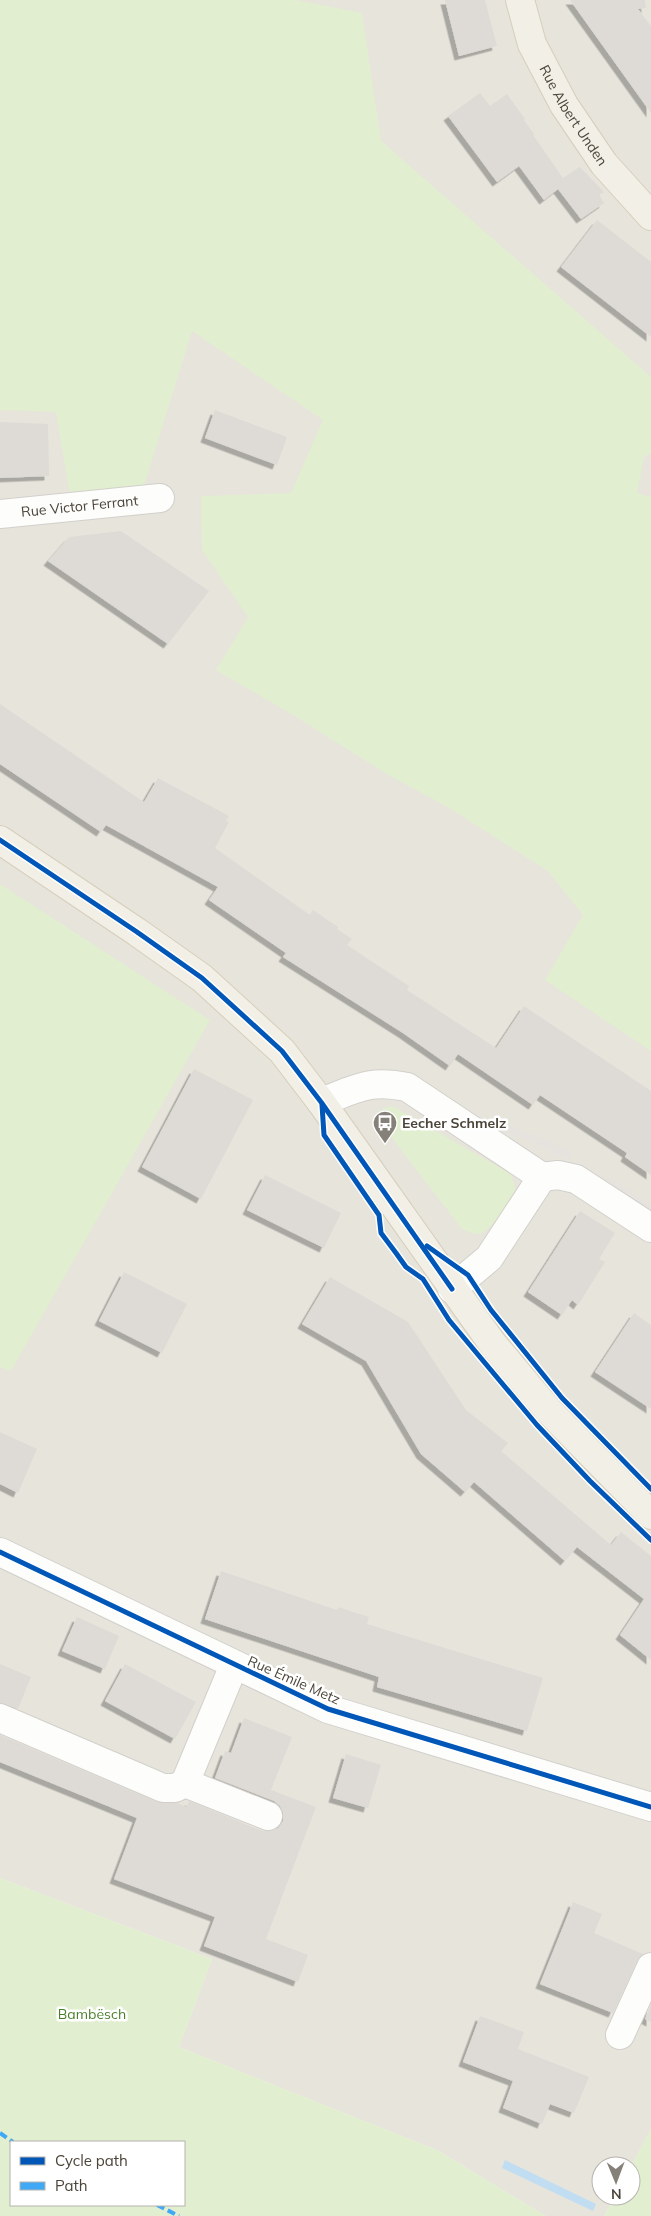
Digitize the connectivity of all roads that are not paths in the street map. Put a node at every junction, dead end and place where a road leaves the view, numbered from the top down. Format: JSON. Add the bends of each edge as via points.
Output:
{"nodes":[{"id":1,"x":520,"y":0,"type":"edge"},
{"id":2,"x":651,"y":216,"type":"edge"},
{"id":3,"x":160,"y":498,"type":"dead end"},
{"id":4,"x":0,"y":514,"type":"edge"},
{"id":5,"x":0,"y":840,"type":"edge"},
{"id":6,"x":322,"y":1102,"type":"junction"},
{"id":7,"x":542,"y":1177,"type":"junction"},
{"id":8,"x":651,"y":1228,"type":"edge"},
{"id":9,"x":452,"y":1289,"type":"junction"},
{"id":10,"x":651,"y":1515,"type":"edge"},
{"id":11,"x":0,"y":1552,"type":"edge"},
{"id":12,"x":234,"y":1665,"type":"junction"},
{"id":13,"x":0,"y":1718,"type":"edge"},
{"id":14,"x":185,"y":1784,"type":"junction"},
{"id":15,"x":651,"y":1807,"type":"edge"},
{"id":16,"x":268,"y":1816,"type":"dead end"},
{"id":17,"x":651,"y":1967,"type":"edge"},
{"id":18,"x":620,"y":2035,"type":"dead end"}],
"edges":[{"from":1,"to":2,"type":"main road","name":"Rue Albert Unden","via":[[532,44],[564,104],[604,164]]},
{"from":3,"to":4,"type":"street","name":"Rue Victor Ferrant"},
{"from":5,"to":6,"type":"main road","via":[[202,978],[282,1051]]},
{"from":6,"to":7,"type":"street","via":[[371,1084],[407,1087]]},
{"from":6,"to":9,"type":"main road"},
{"from":7,"to":8,"type":"street","via":[[558,1175],[576,1179]]},
{"from":7,"to":9,"type":"street","via":[[489,1258]]},
{"from":9,"to":10,"type":"main road","via":[[549,1411]]},
{"from":11,"to":12,"type":"street","name":"Rue Émile Metz"},
{"from":12,"to":14,"type":"street","name":"Rue Émile Metz"},
{"from":12,"to":15,"type":"street","name":"Rue Émile Metz","via":[[328,1709]]},
{"from":13,"to":14,"type":"street","via":[[163,1788]]},
{"from":14,"to":16,"type":"street"},
{"from":17,"to":18,"type":"street"}]}
